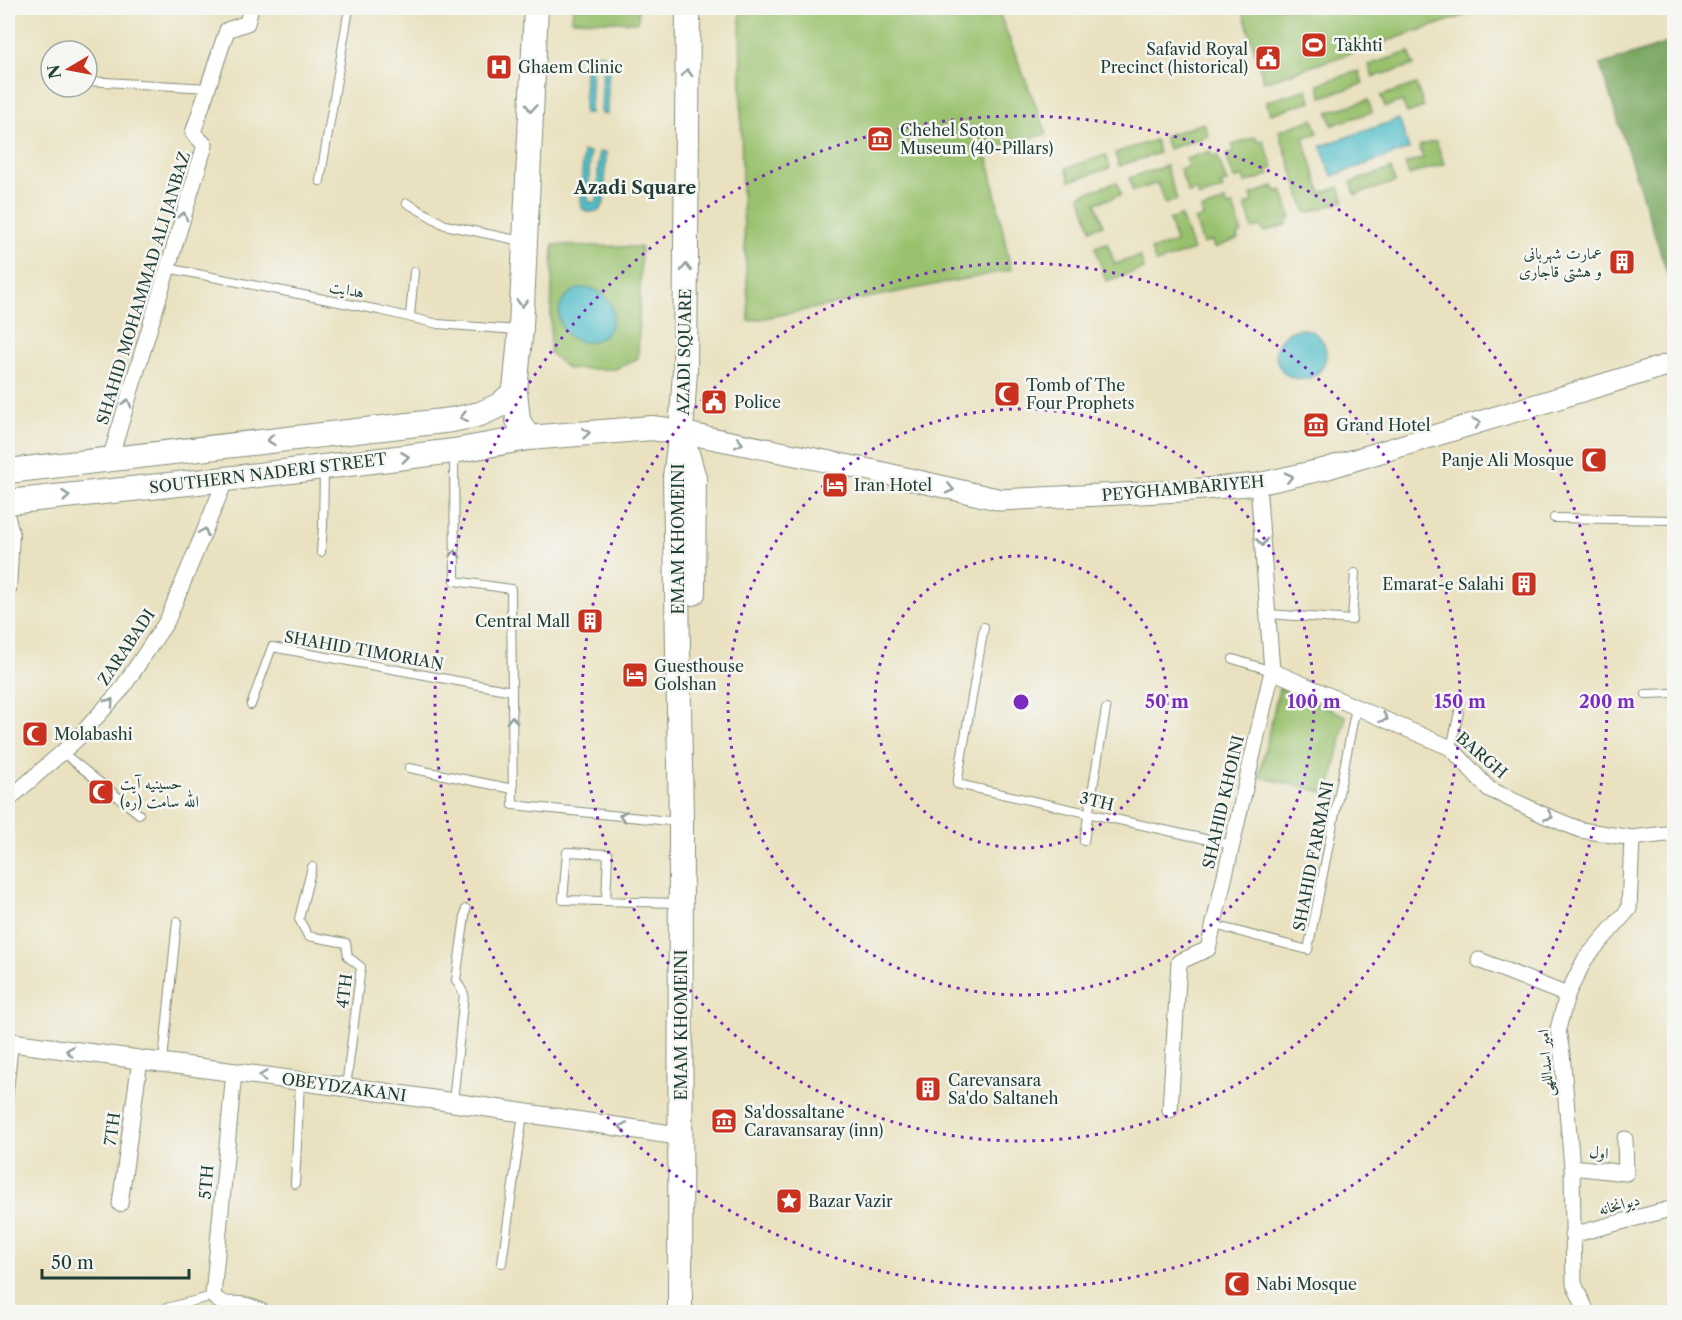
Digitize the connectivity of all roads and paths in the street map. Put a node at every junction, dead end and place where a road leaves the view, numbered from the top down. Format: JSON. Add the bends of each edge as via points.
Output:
{"nodes":[{"id":1,"x":250,"y":8,"type":"edge"},
{"id":2,"x":349,"y":8,"type":"edge"},
{"id":3,"x":536,"y":8,"type":"edge"},
{"id":4,"x":688,"y":8,"type":"edge"},
{"id":5,"x":99,"y":82,"type":"edge"},
{"id":6,"x":208,"y":88,"type":"junction"},
{"id":7,"x":320,"y":181,"type":"dead end"},
{"id":8,"x":407,"y":203,"type":"dead end"},
{"id":9,"x":525,"y":242,"type":"junction"},
{"id":10,"x":167,"y":268,"type":"junction"},
{"id":11,"x":414,"y":272,"type":"dead end"},
{"id":12,"x":410,"y":316,"type":"junction"},
{"id":13,"x":521,"y":331,"type":"junction"},
{"id":14,"x":1674,"y":363,"type":"edge"},
{"id":15,"x":515,"y":391,"type":"junction"},
{"id":16,"x":494,"y":407,"type":"junction"},
{"id":17,"x":681,"y":432,"type":"junction"},
{"id":18,"x":517,"y":440,"type":"junction"},
{"id":19,"x":454,"y":450,"type":"junction"},
{"id":20,"x":110,"y":459,"type":"junction"},
{"id":21,"x":324,"y":467,"type":"junction"},
{"id":22,"x":8,"y":471,"type":"edge"},
{"id":23,"x":226,"y":479,"type":"junction"},
{"id":24,"x":1258,"y":484,"type":"junction"},
{"id":25,"x":8,"y":503,"type":"edge"},
{"id":26,"x":1554,"y":518,"type":"dead end"},
{"id":27,"x":1674,"y":520,"type":"edge"},
{"id":28,"x":321,"y":552,"type":"dead end"},
{"id":29,"x":1355,"y":573,"type":"dead end"},
{"id":30,"x":12,"y":590,"type":"dead end"},
{"id":31,"x":1268,"y":614,"type":"junction"},
{"id":32,"x":984,"y":627,"type":"dead end"},
{"id":33,"x":1233,"y":659,"type":"dead end"},
{"id":34,"x":1272,"y":670,"type":"junction"},
{"id":35,"x":512,"y":691,"type":"junction"},
{"id":36,"x":1674,"y":693,"type":"edge"},
{"id":37,"x":1646,"y":694,"type":"dead end"},
{"id":38,"x":251,"y":705,"type":"dead end"},
{"id":39,"x":1356,"y":707,"type":"junction"},
{"id":40,"x":1106,"y":709,"type":"dead end"},
{"id":41,"x":1459,"y":712,"type":"dead end"},
{"id":42,"x":1451,"y":748,"type":"junction"},
{"id":43,"x":62,"y":752,"type":"junction"},
{"id":44,"x":409,"y":768,"type":"dead end"},
{"id":45,"x":513,"y":789,"type":"junction"},
{"id":46,"x":8,"y":798,"type":"edge"},
{"id":47,"x":1090,"y":813,"type":"junction"},
{"id":48,"x":139,"y":814,"type":"dead end"},
{"id":49,"x":681,"y":822,"type":"junction"},
{"id":50,"x":1674,"y":833,"type":"edge"},
{"id":51,"x":1632,"y":838,"type":"junction"},
{"id":52,"x":1084,"y":841,"type":"dead end"},
{"id":53,"x":1232,"y":845,"type":"junction"},
{"id":54,"x":312,"y":867,"type":"dead end"},
{"id":55,"x":606,"y":901,"type":"junction"},
{"id":56,"x":681,"y":904,"type":"junction"},
{"id":57,"x":466,"y":909,"type":"dead end"},
{"id":58,"x":177,"y":921,"type":"dead end"},
{"id":59,"x":1214,"y":925,"type":"junction"},
{"id":60,"x":1479,"y":960,"type":"dead end"},
{"id":61,"x":11,"y":968,"type":"dead end"},
{"id":62,"x":8,"y":992,"type":"edge"},
{"id":63,"x":1567,"y":995,"type":"junction"},
{"id":64,"x":11,"y":1043,"type":"edge"},
{"id":65,"x":140,"y":1060,"type":"junction"},
{"id":66,"x":162,"y":1063,"type":"junction"},
{"id":67,"x":234,"y":1072,"type":"junction"},
{"id":68,"x":300,"y":1081,"type":"junction"},
{"id":69,"x":346,"y":1087,"type":"junction"},
{"id":70,"x":8,"y":1100,"type":"edge"},
{"id":71,"x":453,"y":1102,"type":"junction"},
{"id":72,"x":1170,"y":1110,"type":"dead end"},
{"id":73,"x":523,"y":1112,"type":"junction"},
{"id":74,"x":681,"y":1136,"type":"junction"},
{"id":75,"x":1625,"y":1139,"type":"dead end"},
{"id":76,"x":1572,"y":1167,"type":"junction"},
{"id":77,"x":295,"y":1184,"type":"dead end"},
{"id":78,"x":120,"y":1204,"type":"dead end"},
{"id":79,"x":1674,"y":1208,"type":"edge"},
{"id":80,"x":1572,"y":1235,"type":"junction"},
{"id":81,"x":502,"y":1263,"type":"dead end"},
{"id":82,"x":213,"y":1296,"type":"junction"},
{"id":83,"x":166,"y":1312,"type":"edge"},
{"id":84,"x":262,"y":1312,"type":"edge"},
{"id":85,"x":680,"y":1312,"type":"edge"},
{"id":86,"x":692,"y":1312,"type":"edge"},
{"id":87,"x":1587,"y":1312,"type":"edge"}],
"edges":[{"from":1,"to":6,"type":"street","name":"SHAHID MOHAMMAD ALI JANBAZ","via":[[247,23],[227,30]]},
{"from":2,"to":7,"type":"lane"},
{"from":3,"to":9,"type":"main road","one_way":true},
{"from":17,"to":4,"type":"main road","name":"AZADI SQUARE","one_way":true},
{"from":5,"to":6,"type":"lane"},
{"from":10,"to":6,"type":"street","name":"SHAHID MOHAMMAD ALI JANBAZ","one_way":true,"via":[[205,145],[192,133]]},
{"from":8,"to":9,"type":"lane","via":[[445,225]]},
{"from":9,"to":13,"type":"main road","one_way":true},
{"from":10,"to":12,"type":"lane","name":"هدایت"},
{"from":20,"to":10,"type":"street","name":"SHAHID MOHAMMAD ALI JANBAZ","one_way":true},
{"from":11,"to":12,"type":"lane"},
{"from":12,"to":13,"type":"lane","name":"هدایت","via":[[438,324]]},
{"from":13,"to":15,"type":"main road"},
{"from":24,"to":14,"type":"main road","name":"PEYGHAMBARIYEH","one_way":true,"via":[[1324,469]]},
{"from":15,"to":16,"type":"main road","name":"SOUTHERN NADERI STREET"},
{"from":15,"to":18,"type":"main road"},
{"from":16,"to":18,"type":"main road","via":[[507,420],[508,435]]},
{"from":16,"to":20,"type":"main road","name":"SOUTHERN NADERI STREET","one_way":true,"via":[[452,420]]},
{"from":18,"to":17,"type":"main road","name":"AZADI SQUARE","one_way":true,"via":[[652,428]]},
{"from":17,"to":24,"type":"main road","name":"PEYGHAMBARIYEH","one_way":true,"via":[[1001,500],[1181,492]]},
{"from":17,"to":49,"type":"main road","name":"EMAM KHOMEINI","via":[[675,477]]},
{"from":17,"to":86,"type":"main road","name":"EMAM KHOMEINI","via":[[693,478]]},
{"from":18,"to":19,"type":"main road","name":"SOUTHERN NADERI STREET"},
{"from":21,"to":19,"type":"main road","name":"SOUTHERN NADERI STREET","one_way":true},
{"from":35,"to":19,"type":"lane","one_way":true,"via":[[512,588],[455,581]]},
{"from":20,"to":22,"type":"main road","name":"SOUTHERN NADERI STREET"},
{"from":21,"to":23,"type":"main road","name":"SOUTHERN NADERI STREET"},
{"from":21,"to":28,"type":"lane"},
{"from":25,"to":23,"type":"main road","name":"SOUTHERN NADERI STREET","one_way":true},
{"from":43,"to":23,"type":"street","name":"ZARABADI","one_way":true,"via":[[121,690],[167,621]]},
{"from":24,"to":31,"type":"street","name":"SHAHID KHOINI","one_way":true},
{"from":25,"to":30,"type":"lane","via":[[15,533]]},
{"from":26,"to":27,"type":"lane"},
{"from":29,"to":31,"type":"lane","via":[[1352,620]]},
{"from":31,"to":34,"type":"street","name":"SHAHID KHOINI"},
{"from":32,"to":47,"type":"lane","name":"3TH","via":[[957,784]]},
{"from":33,"to":34,"type":"lane"},
{"from":34,"to":39,"type":"street","name":"BARGH"},
{"from":34,"to":53,"type":"street","name":"SHAHID KHOINI"},
{"from":35,"to":38,"type":"lane","name":"SHAHID TIMORIAN","via":[[272,646]]},
{"from":45,"to":35,"type":"lane","one_way":true},
{"from":36,"to":37,"type":"lane"},
{"from":39,"to":42,"type":"street","name":"BARGH","one_way":true},
{"from":39,"to":59,"type":"lane","name":"SHAHID FARMANI","via":[[1308,950]]},
{"from":40,"to":47,"type":"lane"},
{"from":41,"to":42,"type":"lane"},
{"from":42,"to":51,"type":"street","name":"BARGH","one_way":true,"via":[[1489,789],[1581,830]]},
{"from":43,"to":46,"type":"street","name":"ZARABADI"},
{"from":43,"to":48,"type":"lane"},
{"from":44,"to":45,"type":"lane"},
{"from":49,"to":45,"type":"lane","one_way":true,"via":[[513,805]]},
{"from":47,"to":52,"type":"lane"},
{"from":47,"to":53,"type":"lane","name":"3TH"},
{"from":49,"to":56,"type":"main road","name":"EMAM KHOMEINI"},
{"from":50,"to":51,"type":"street","name":"BARGH"},
{"from":51,"to":63,"type":"street","name":"امیر اسداللهی","via":[[1629,909],[1585,959]]},
{"from":53,"to":59,"type":"street","name":"SHAHID KHOINI"},
{"from":54,"to":69,"type":"lane","name":"4TH","via":[[299,919],[308,936],[346,943],[348,957],[361,967]]},
{"from":55,"to":55,"type":"lane","via":[[563,900],[567,852],[608,855]]},
{"from":55,"to":56,"type":"lane"},
{"from":56,"to":74,"type":"main road","name":"EMAM KHOMEINI"},
{"from":57,"to":71,"type":"lane","via":[[456,980],[464,994]]},
{"from":58,"to":66,"type":"lane"},
{"from":59,"to":72,"type":"street","name":"SHAHID KHOINI","via":[[1208,948],[1179,962]]},
{"from":60,"to":63,"type":"street"},
{"from":61,"to":62,"type":"lane"},
{"from":63,"to":76,"type":"street","name":"امیر اسداللهی","via":[[1558,1029]]},
{"from":65,"to":64,"type":"street","name":"OBEYDZAKANI","one_way":true},
{"from":64,"to":70,"type":"lane"},
{"from":65,"to":66,"type":"street","name":"OBEYDZAKANI"},
{"from":65,"to":78,"type":"street","name":"7TH"},
{"from":66,"to":67,"type":"street","name":"OBEYDZAKANI"},
{"from":68,"to":67,"type":"street","name":"OBEYDZAKANI","one_way":true},
{"from":67,"to":82,"type":"street","name":"5TH"},
{"from":68,"to":69,"type":"street","name":"OBEYDZAKANI"},
{"from":68,"to":77,"type":"lane"},
{"from":69,"to":71,"type":"street","name":"OBEYDZAKANI"},
{"from":71,"to":73,"type":"street","name":"OBEYDZAKANI"},
{"from":74,"to":73,"type":"street","name":"OBEYDZAKANI","one_way":true},
{"from":73,"to":81,"type":"lane"},
{"from":74,"to":85,"type":"main road","name":"EMAM KHOMEINI"},
{"from":75,"to":76,"type":"street","name":"اول","via":[[1626,1173]]},
{"from":76,"to":80,"type":"street","name":"امیر اسداللهی"},
{"from":79,"to":80,"type":"street","name":"دیوانخانه"},
{"from":80,"to":87,"type":"street","name":"امیر اسداللهی","via":[[1574,1284]]},
{"from":82,"to":83,"type":"lane","via":[[166,1308]]},
{"from":82,"to":84,"type":"street","via":[[220,1303],[243,1304]]}]}
